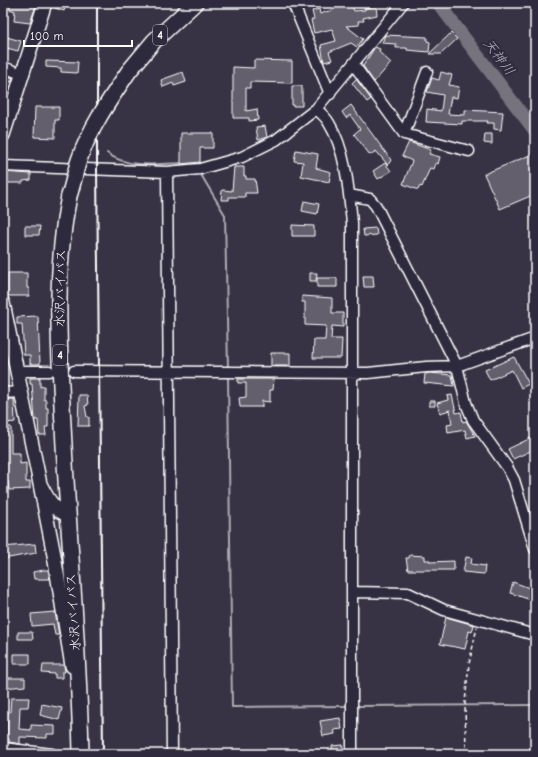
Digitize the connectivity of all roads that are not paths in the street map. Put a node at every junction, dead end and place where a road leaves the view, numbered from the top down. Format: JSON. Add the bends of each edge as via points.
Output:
{"nodes":[{"id":1,"x":45,"y":3,"type":"edge"},
{"id":2,"x":195,"y":3,"type":"edge"},
{"id":3,"x":293,"y":3,"type":"edge"},
{"id":4,"x":403,"y":3,"type":"edge"},
{"id":5,"x":354,"y":65,"type":"junction"},
{"id":6,"x":3,"y":68,"type":"edge"},
{"id":7,"x":427,"y":72,"type":"dead end"},
{"id":8,"x":22,"y":74,"type":"junction"},
{"id":9,"x":330,"y":94,"type":"junction"},
{"id":10,"x":316,"y":109,"type":"junction"},
{"id":11,"x":404,"y":134,"type":"junction"},
{"id":12,"x":3,"y":135,"type":"edge"},
{"id":13,"x":469,"y":151,"type":"dead end"},
{"id":14,"x":3,"y":166,"type":"edge"},
{"id":15,"x":167,"y":172,"type":"junction"},
{"id":16,"x":349,"y":195,"type":"junction"},
{"id":17,"x":3,"y":303,"type":"edge"},
{"id":18,"x":535,"y":338,"type":"edge"},
{"id":19,"x":457,"y":366,"type":"junction"},
{"id":20,"x":17,"y":371,"type":"junction"},
{"id":21,"x":49,"y":371,"type":"dead end"},
{"id":22,"x":74,"y":371,"type":"dead end"},
{"id":23,"x":168,"y":371,"type":"junction"},
{"id":24,"x":352,"y":374,"type":"junction"},
{"id":25,"x":3,"y":392,"type":"edge"},
{"id":26,"x":21,"y":392,"type":"junction"},
{"id":27,"x":40,"y":484,"type":"junction"},
{"id":28,"x":67,"y":515,"type":"junction"},
{"id":29,"x":535,"y":549,"type":"edge"},
{"id":30,"x":352,"y":592,"type":"junction"},
{"id":31,"x":535,"y":635,"type":"edge"},
{"id":32,"x":81,"y":735,"type":"junction"},
{"id":33,"x":3,"y":748,"type":"edge"},
{"id":34,"x":52,"y":754,"type":"edge"},
{"id":35,"x":81,"y":754,"type":"edge"},
{"id":36,"x":172,"y":754,"type":"edge"},
{"id":37,"x":352,"y":754,"type":"edge"}],
"edges":[{"from":1,"to":8,"type":"main road"},
{"from":2,"to":28,"type":"highway","name":"水沢バイパス","number":"4","bridge":true,"via":[[154,41],[109,101],[92,130],[69,196],[63,228],[58,303]]},
{"from":3,"to":9,"type":"street"},
{"from":4,"to":5,"type":"street"},
{"from":5,"to":9,"type":"street"},
{"from":5,"to":11,"type":"street"},
{"from":6,"to":8,"type":"street"},
{"from":7,"to":11,"type":"street"},
{"from":8,"to":12,"type":"main road"},
{"from":9,"to":10,"type":"street"},
{"from":10,"to":15,"type":"street","via":[[290,132],[258,150],[207,167]]},
{"from":10,"to":16,"type":"street","via":[[333,130],[347,176]]},
{"from":11,"to":13,"type":"street"},
{"from":14,"to":15,"type":"street"},
{"from":15,"to":23,"type":"street"},
{"from":16,"to":19,"type":"street","via":[[370,199],[376,206]]},
{"from":16,"to":24,"type":"street","via":[[352,223]]},
{"from":17,"to":20,"type":"main road"},
{"from":18,"to":19,"type":"street"},
{"from":19,"to":24,"type":"street","via":[[426,366]]},
{"from":19,"to":29,"type":"street","via":[[473,420],[514,480]]},
{"from":20,"to":21,"type":"street"},
{"from":20,"to":26,"type":"main road"},
{"from":22,"to":23,"type":"street"},
{"from":23,"to":24,"type":"street"},
{"from":23,"to":36,"type":"street"},
{"from":24,"to":30,"type":"street"},
{"from":25,"to":26,"type":"street"},
{"from":26,"to":27,"type":"main road"},
{"from":27,"to":28,"type":"main road","via":[[48,500],[58,511]]},
{"from":27,"to":32,"type":"main road","via":[[61,598]]},
{"from":28,"to":32,"type":"highway","name":"水沢バイパス","number":"4"},
{"from":30,"to":31,"type":"street","via":[[408,593],[444,610]]},
{"from":30,"to":37,"type":"street"},
{"from":32,"to":35,"type":"highway","number":"4"},
{"from":33,"to":34,"type":"street"}]}
